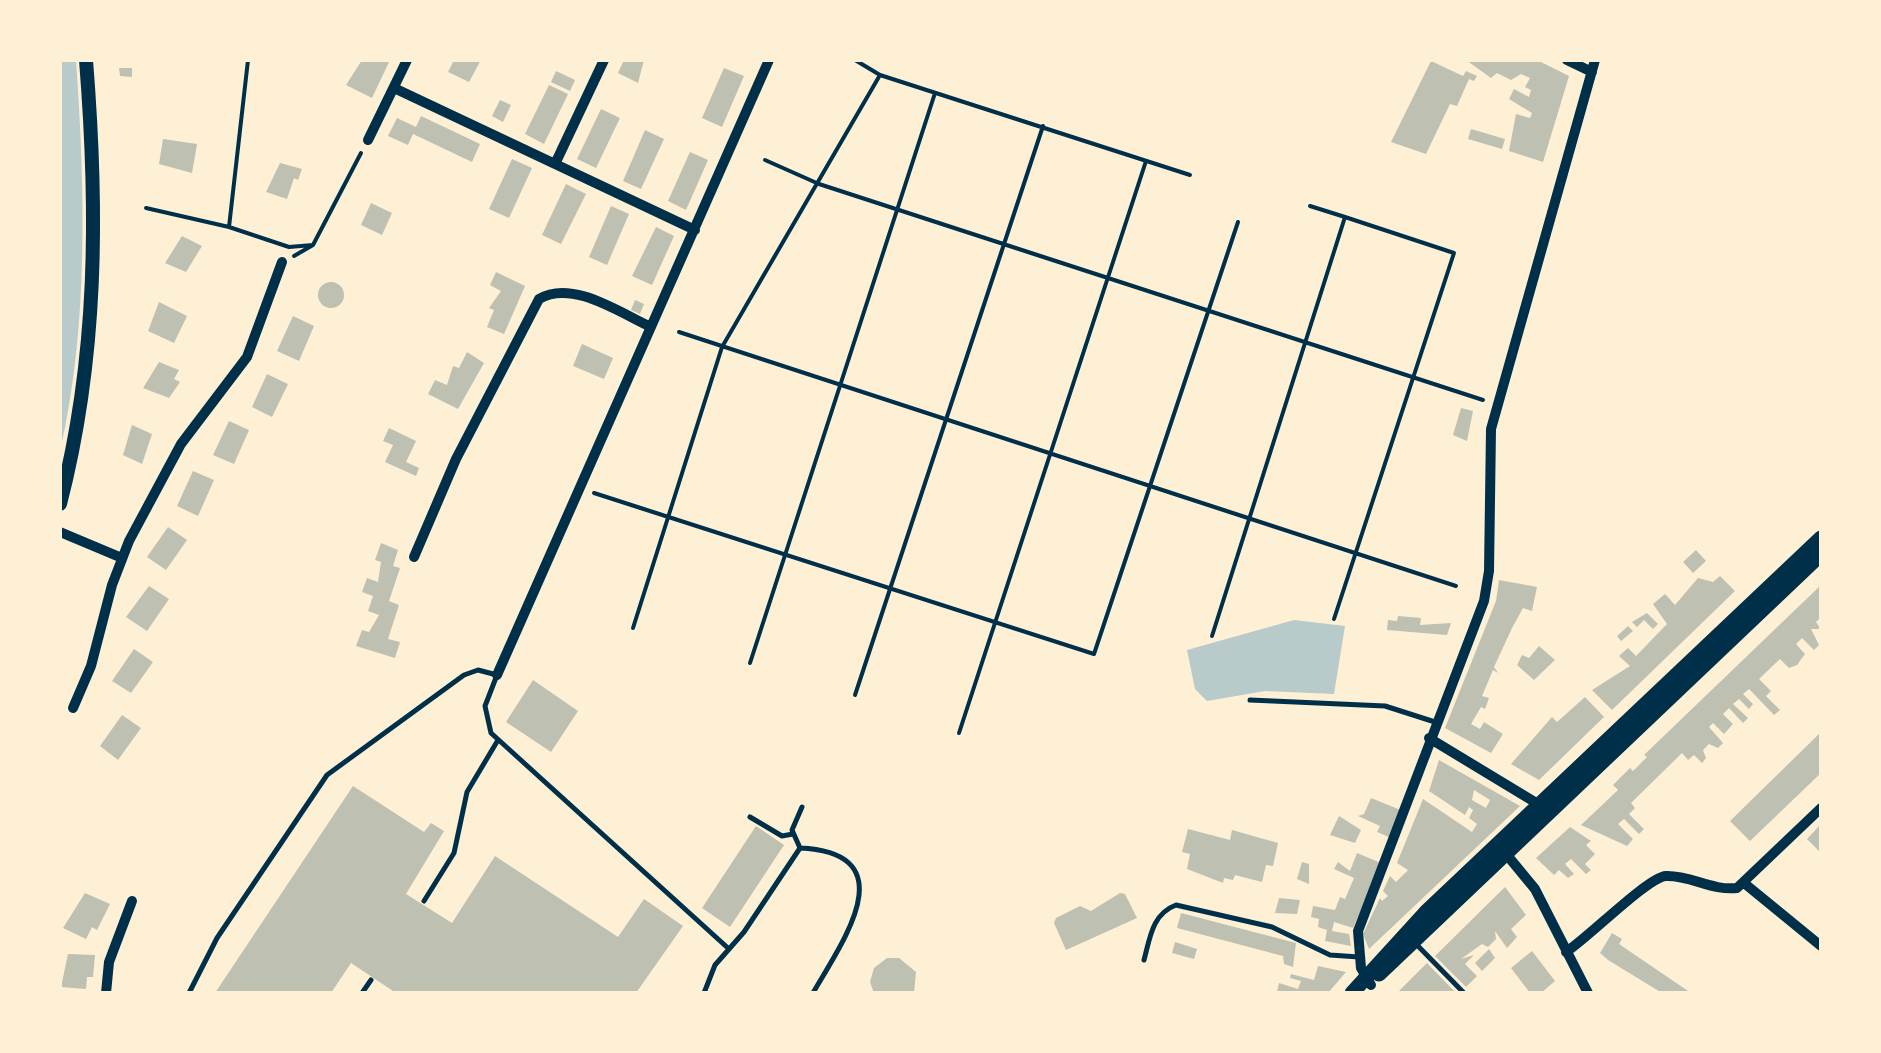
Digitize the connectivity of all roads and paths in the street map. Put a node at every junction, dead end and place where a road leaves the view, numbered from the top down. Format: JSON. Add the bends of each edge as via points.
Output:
{"nodes":[{"id":1,"x":86,"y":60,"type":"edge"},
{"id":2,"x":248,"y":60,"type":"edge"},
{"id":3,"x":407,"y":60,"type":"edge"},
{"id":4,"x":604,"y":60,"type":"edge"},
{"id":5,"x":769,"y":60,"type":"edge"},
{"id":6,"x":855,"y":60,"type":"edge"},
{"id":7,"x":1566,"y":60,"type":"edge"},
{"id":8,"x":1593,"y":66,"type":"edge"},
{"id":9,"x":880,"y":75,"type":"junction"},
{"id":10,"x":394,"y":88,"type":"junction"},
{"id":11,"x":935,"y":94,"type":"junction"},
{"id":12,"x":1043,"y":126,"type":"junction"},
{"id":13,"x":368,"y":140,"type":"joint"},
{"id":14,"x":765,"y":160,"type":"dead end"},
{"id":15,"x":1146,"y":161,"type":"junction"},
{"id":16,"x":555,"y":164,"type":"junction"},
{"id":17,"x":1190,"y":175,"type":"dead end"},
{"id":18,"x":819,"y":184,"type":"junction"},
{"id":19,"x":1310,"y":206,"type":"dead end"},
{"id":20,"x":146,"y":208,"type":"dead end"},
{"id":21,"x":894,"y":209,"type":"junction"},
{"id":22,"x":1345,"y":216,"type":"junction"},
{"id":23,"x":1238,"y":222,"type":"dead end"},
{"id":24,"x":230,"y":227,"type":"junction"},
{"id":25,"x":694,"y":230,"type":"junction"},
{"id":26,"x":1006,"y":244,"type":"junction"},
{"id":27,"x":312,"y":245,"type":"junction"},
{"id":28,"x":282,"y":262,"type":"joint"},
{"id":29,"x":1106,"y":280,"type":"junction"},
{"id":30,"x":1207,"y":312,"type":"junction"},
{"id":31,"x":652,"y":327,"type":"junction"},
{"id":32,"x":679,"y":332,"type":"dead end"},
{"id":33,"x":1306,"y":342,"type":"junction"},
{"id":34,"x":722,"y":347,"type":"junction"},
{"id":35,"x":1413,"y":378,"type":"junction"},
{"id":36,"x":838,"y":383,"type":"junction"},
{"id":37,"x":1497,"y":404,"type":"junction"},
{"id":38,"x":948,"y":419,"type":"junction"},
{"id":39,"x":1049,"y":454,"type":"junction"},
{"id":40,"x":1150,"y":487,"type":"junction"},
{"id":41,"x":581,"y":488,"type":"junction"},
{"id":42,"x":60,"y":504,"type":"edge"},
{"id":43,"x":670,"y":518,"type":"junction"},
{"id":44,"x":1249,"y":518,"type":"junction"},
{"id":45,"x":60,"y":532,"type":"edge"},
{"id":46,"x":1821,"y":538,"type":"edge"},
{"id":47,"x":1356,"y":554,"type":"junction"},
{"id":48,"x":1821,"y":554,"type":"edge"},
{"id":49,"x":785,"y":556,"type":"junction"},
{"id":50,"x":414,"y":557,"type":"dead end"},
{"id":51,"x":122,"y":558,"type":"junction"},
{"id":52,"x":1456,"y":586,"type":"dead end"},
{"id":53,"x":890,"y":591,"type":"junction"},
{"id":54,"x":1334,"y":619,"type":"dead end"},
{"id":55,"x":996,"y":623,"type":"junction"},
{"id":56,"x":633,"y":628,"type":"dead end"},
{"id":57,"x":1212,"y":636,"type":"dead end"},
{"id":58,"x":750,"y":664,"type":"dead end"},
{"id":59,"x":497,"y":675,"type":"junction"},
{"id":60,"x":855,"y":695,"type":"dead end"},
{"id":61,"x":1250,"y":700,"type":"dead end"},
{"id":62,"x":72,"y":708,"type":"dead end"},
{"id":63,"x":1435,"y":722,"type":"junction"},
{"id":64,"x":959,"y":733,"type":"dead end"},
{"id":65,"x":1428,"y":738,"type":"junction"},
{"id":66,"x":498,"y":740,"type":"junction"},
{"id":67,"x":802,"y":807,"type":"dead end"},
{"id":68,"x":1821,"y":808,"type":"edge"},
{"id":69,"x":1546,"y":809,"type":"junction"},
{"id":70,"x":750,"y":817,"type":"dead end"},
{"id":71,"x":793,"y":834,"type":"junction"},
{"id":72,"x":800,"y":848,"type":"junction"},
{"id":73,"x":1503,"y":850,"type":"junction"},
{"id":74,"x":1744,"y":883,"type":"junction"},
{"id":75,"x":424,"y":901,"type":"dead end"},
{"id":76,"x":132,"y":902,"type":"dead end"},
{"id":77,"x":1415,"y":943,"type":"junction"},
{"id":78,"x":1821,"y":946,"type":"edge"},
{"id":79,"x":729,"y":948,"type":"junction"},
{"id":80,"x":1566,"y":952,"type":"junction"},
{"id":81,"x":1359,"y":957,"type":"junction"},
{"id":82,"x":1144,"y":960,"type":"dead end"},
{"id":83,"x":371,"y":980,"type":"dead end"},
{"id":84,"x":1367,"y":985,"type":"edge"},
{"id":85,"x":106,"y":993,"type":"edge"},
{"id":86,"x":189,"y":993,"type":"edge"},
{"id":87,"x":362,"y":993,"type":"edge"},
{"id":88,"x":704,"y":993,"type":"edge"},
{"id":89,"x":813,"y":993,"type":"edge"},
{"id":90,"x":1352,"y":993,"type":"edge"},
{"id":91,"x":1464,"y":993,"type":"edge"},
{"id":92,"x":1588,"y":993,"type":"edge"}],
"edges":[{"from":1,"to":42,"type":"street","via":[[92,304],[83,395]]},
{"from":2,"to":24,"type":"path"},
{"from":3,"to":10,"type":"street"},
{"from":4,"to":16,"type":"street"},
{"from":5,"to":25,"type":"street"},
{"from":6,"to":9,"type":"path"},
{"from":7,"to":8,"type":"street"},
{"from":8,"to":37,"type":"street"},
{"from":9,"to":11,"type":"path"},
{"from":9,"to":18,"type":"path"},
{"from":10,"to":13,"type":"street"},
{"from":10,"to":16,"type":"street"},
{"from":11,"to":12,"type":"path"},
{"from":11,"to":21,"type":"path"},
{"from":12,"to":15,"type":"path"},
{"from":12,"to":26,"type":"path"},
{"from":13,"to":27,"type":"path"},
{"from":14,"to":18,"type":"path"},
{"from":15,"to":17,"type":"path"},
{"from":15,"to":29,"type":"path"},
{"from":16,"to":25,"type":"street"},
{"from":18,"to":21,"type":"path"},
{"from":18,"to":34,"type":"path"},
{"from":19,"to":22,"type":"path"},
{"from":20,"to":24,"type":"path"},
{"from":21,"to":26,"type":"path"},
{"from":21,"to":36,"type":"path"},
{"from":22,"to":33,"type":"path"},
{"from":22,"to":35,"type":"path","via":[[1454,254]]},
{"from":23,"to":30,"type":"path"},
{"from":24,"to":27,"type":"path","via":[[289,247]]},
{"from":25,"to":31,"type":"street"},
{"from":26,"to":29,"type":"path"},
{"from":26,"to":38,"type":"path"},
{"from":27,"to":28,"type":"path"},
{"from":28,"to":51,"type":"street","via":[[247,357],[182,444]]},
{"from":29,"to":30,"type":"path"},
{"from":29,"to":39,"type":"path"},
{"from":30,"to":33,"type":"path"},
{"from":30,"to":40,"type":"path"},
{"from":31,"to":41,"type":"street"},
{"from":31,"to":50,"type":"street","via":[[573,293],[539,299]]},
{"from":32,"to":34,"type":"path"},
{"from":33,"to":35,"type":"path"},
{"from":33,"to":44,"type":"path"},
{"from":34,"to":36,"type":"path"},
{"from":34,"to":43,"type":"path"},
{"from":35,"to":37,"type":"path"},
{"from":35,"to":47,"type":"path"},
{"from":36,"to":38,"type":"path"},
{"from":36,"to":49,"type":"path"},
{"from":37,"to":63,"type":"street","via":[[1486,592]]},
{"from":38,"to":39,"type":"path"},
{"from":38,"to":53,"type":"path"},
{"from":39,"to":40,"type":"path"},
{"from":39,"to":55,"type":"path"},
{"from":40,"to":44,"type":"path"},
{"from":40,"to":55,"type":"path","via":[[1094,654]]},
{"from":41,"to":43,"type":"path"},
{"from":41,"to":59,"type":"street"},
{"from":43,"to":49,"type":"path"},
{"from":43,"to":56,"type":"path"},
{"from":44,"to":47,"type":"path"},
{"from":44,"to":57,"type":"path"},
{"from":45,"to":51,"type":"street"},
{"from":46,"to":69,"type":"main road"},
{"from":47,"to":52,"type":"path"},
{"from":47,"to":54,"type":"path"},
{"from":48,"to":69,"type":"main road"},
{"from":49,"to":53,"type":"path"},
{"from":49,"to":58,"type":"path"},
{"from":51,"to":62,"type":"street"},
{"from":53,"to":55,"type":"path"},
{"from":53,"to":60,"type":"path"},
{"from":55,"to":64,"type":"path"},
{"from":59,"to":66,"type":"lane","via":[[484,715]]},
{"from":59,"to":86,"type":"lane","via":[[478,670],[464,676],[334,768],[216,938]]},
{"from":61,"to":63,"type":"lane","via":[[1384,706]]},
{"from":63,"to":65,"type":"street"},
{"from":65,"to":69,"type":"street"},
{"from":65,"to":81,"type":"street","via":[[1406,815],[1358,931]]},
{"from":66,"to":75,"type":"lane","via":[[466,792],[454,853]]},
{"from":66,"to":79,"type":"lane"},
{"from":67,"to":71,"type":"lane"},
{"from":68,"to":74,"type":"street"},
{"from":69,"to":73,"type":"main road"},
{"from":70,"to":71,"type":"lane","via":[[782,836]]},
{"from":71,"to":72,"type":"lane"},
{"from":72,"to":79,"type":"lane"},
{"from":72,"to":89,"type":"lane","via":[[840,858],[861,891],[856,916]]},
{"from":73,"to":77,"type":"main road"},
{"from":73,"to":80,"type":"street","via":[[1534,889]]},
{"from":73,"to":84,"type":"main road"},
{"from":74,"to":78,"type":"street"},
{"from":74,"to":80,"type":"street","via":[[1722,889],[1655,878]]},
{"from":76,"to":85,"type":"street","via":[[109,962]]},
{"from":77,"to":84,"type":"main road"},
{"from":77,"to":91,"type":"lane"},
{"from":79,"to":88,"type":"lane"},
{"from":80,"to":92,"type":"street"},
{"from":81,"to":82,"type":"lane","via":[[1330,955],[1272,927],[1176,905],[1158,919]]},
{"from":81,"to":84,"type":"street"},
{"from":83,"to":87,"type":"lane"},
{"from":84,"to":90,"type":"main road"}]}
